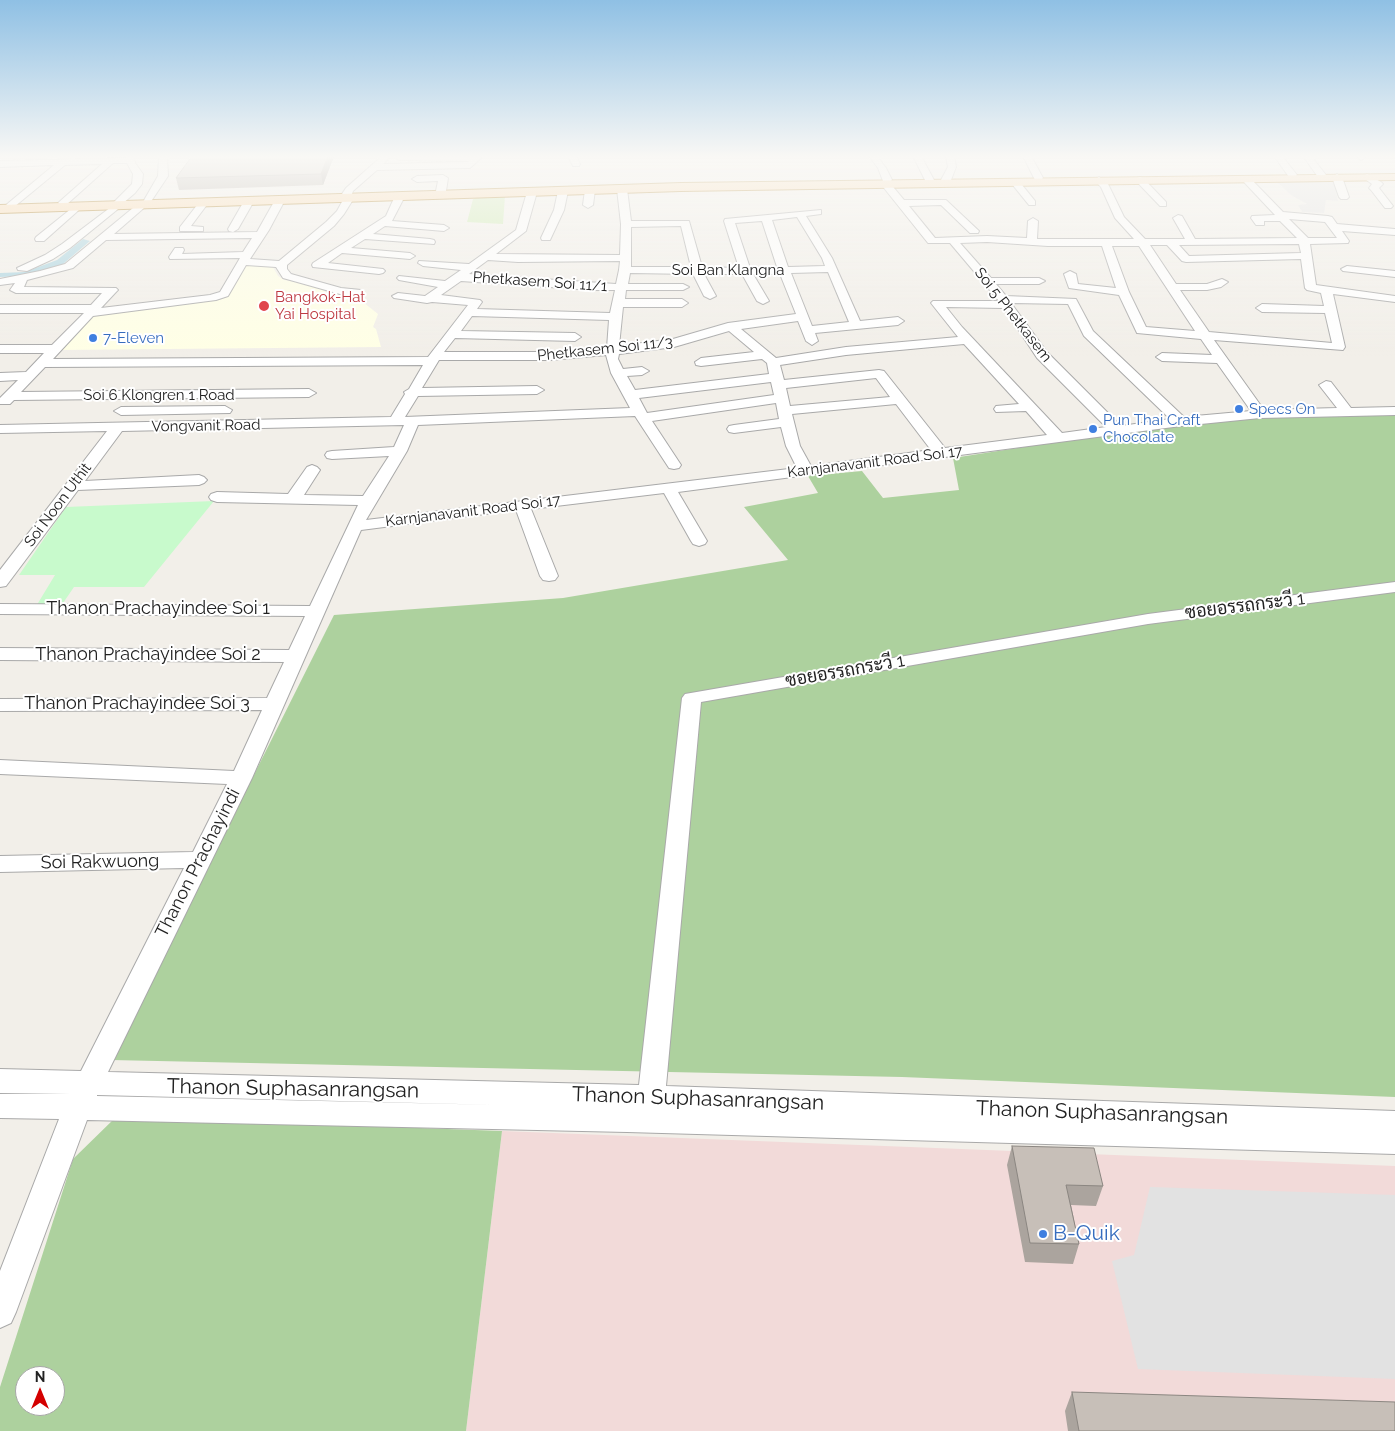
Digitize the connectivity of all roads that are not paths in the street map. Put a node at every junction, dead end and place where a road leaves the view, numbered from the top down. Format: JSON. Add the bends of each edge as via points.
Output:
{"nodes":[{"id":1,"x":59,"y":223,"type":"edge"},
{"id":2,"x":96,"y":223,"type":"edge"},
{"id":3,"x":122,"y":223,"type":"edge"},
{"id":4,"x":189,"y":223,"type":"edge"},
{"id":5,"x":237,"y":223,"type":"edge"},
{"id":6,"x":267,"y":223,"type":"edge"},
{"id":7,"x":331,"y":223,"type":"edge"},
{"id":8,"x":383,"y":223,"type":"joint"},
{"id":9,"x":523,"y":223,"type":"edge"},
{"id":10,"x":553,"y":223,"type":"edge"},
{"id":11,"x":730,"y":223,"type":"edge"},
{"id":12,"x":768,"y":223,"type":"edge"},
{"id":13,"x":805,"y":223,"type":"edge"},
{"id":14,"x":918,"y":223,"type":"edge"},
{"id":15,"x":966,"y":223,"type":"edge"},
{"id":16,"x":1034,"y":223,"type":"edge"},
{"id":17,"x":1124,"y":223,"type":"edge"},
{"id":18,"x":1181,"y":223,"type":"edge"},
{"id":19,"x":1288,"y":223,"type":"edge"},
{"id":20,"x":1332,"y":223,"type":"edge"},
{"id":21,"x":626,"y":224,"type":"joint"},
{"id":22,"x":1336,"y":227,"type":"junction"},
{"id":23,"x":444,"y":228,"type":"dead end"},
{"id":24,"x":233,"y":229,"type":"junction"},
{"id":25,"x":926,"y":232,"type":"junction"},
{"id":26,"x":1395,"y":232,"type":"edge"},
{"id":27,"x":259,"y":236,"type":"junction"},
{"id":28,"x":363,"y":236,"type":"junction"},
{"id":29,"x":106,"y":237,"type":"junction"},
{"id":30,"x":546,"y":238,"type":"dead end"},
{"id":31,"x":40,"y":239,"type":"dead end"},
{"id":32,"x":1304,"y":240,"type":"junction"},
{"id":33,"x":953,"y":241,"type":"junction"},
{"id":34,"x":430,"y":242,"type":"dead end"},
{"id":35,"x":1032,"y":242,"type":"junction"},
{"id":36,"x":1192,"y":242,"type":"junction"},
{"id":37,"x":1106,"y":243,"type":"junction"},
{"id":38,"x":1143,"y":243,"type":"junction"},
{"id":39,"x":1171,"y":243,"type":"junction"},
{"id":40,"x":213,"y":244,"type":"dead end"},
{"id":41,"x":179,"y":250,"type":"dead end"},
{"id":42,"x":339,"y":250,"type":"junction"},
{"id":43,"x":410,"y":256,"type":"dead end"},
{"id":44,"x":1306,"y":256,"type":"junction"},
{"id":45,"x":488,"y":257,"type":"junction"},
{"id":46,"x":246,"y":259,"type":"junction"},
{"id":47,"x":423,"y":263,"type":"dead end"},
{"id":48,"x":282,"y":264,"type":"junction"},
{"id":49,"x":625,"y":264,"type":"junction"},
{"id":50,"x":10,"y":268,"type":"dead end"},
{"id":51,"x":831,"y":269,"type":"junction"},
{"id":52,"x":1347,"y":269,"type":"dead end"},
{"id":53,"x":379,"y":270,"type":"dead end"},
{"id":54,"x":784,"y":270,"type":"junction"},
{"id":55,"x":697,"y":271,"type":"junction"},
{"id":56,"x":746,"y":271,"type":"junction"},
{"id":57,"x":466,"y":272,"type":"junction"},
{"id":58,"x":1070,"y":274,"type":"dead end"},
{"id":59,"x":1395,"y":274,"type":"edge"},
{"id":60,"x":528,"y":275,"type":"dead end"},
{"id":61,"x":23,"y":278,"type":"junction"},
{"id":62,"x":403,"y":278,"type":"dead end"},
{"id":63,"x":988,"y":281,"type":"junction"},
{"id":64,"x":1038,"y":281,"type":"dead end"},
{"id":65,"x":0,"y":282,"type":"edge"},
{"id":66,"x":1222,"y":282,"type":"dead end"},
{"id":67,"x":448,"y":285,"type":"junction"},
{"id":68,"x":593,"y":286,"type":"junction"},
{"id":69,"x":621,"y":287,"type":"junction"},
{"id":70,"x":683,"y":287,"type":"dead end"},
{"id":71,"x":1173,"y":287,"type":"junction"},
{"id":72,"x":357,"y":292,"type":"dead end"},
{"id":73,"x":1123,"y":292,"type":"junction"},
{"id":74,"x":398,"y":296,"type":"dead end"},
{"id":75,"x":710,"y":296,"type":"dead end"},
{"id":76,"x":1277,"y":298,"type":"dead end"},
{"id":77,"x":589,"y":299,"type":"dead end"},
{"id":78,"x":1395,"y":299,"type":"edge"},
{"id":79,"x":427,"y":300,"type":"junction"},
{"id":80,"x":1328,"y":300,"type":"junction"},
{"id":81,"x":763,"y":301,"type":"dead end"},
{"id":82,"x":618,"y":302,"type":"junction"},
{"id":83,"x":1005,"y":302,"type":"junction"},
{"id":84,"x":479,"y":303,"type":"junction"},
{"id":85,"x":682,"y":303,"type":"dead end"},
{"id":86,"x":539,"y":304,"type":"dead end"},
{"id":87,"x":1262,"y":308,"type":"dead end"},
{"id":88,"x":2,"y":311,"type":"edge"},
{"id":89,"x":92,"y":311,"type":"junction"},
{"id":90,"x":615,"y":317,"type":"junction"},
{"id":91,"x":802,"y":317,"type":"junction"},
{"id":92,"x":898,"y":321,"type":"dead end"},
{"id":93,"x":856,"y":325,"type":"junction"},
{"id":94,"x":733,"y":328,"type":"junction"},
{"id":95,"x":452,"y":334,"type":"junction"},
{"id":96,"x":576,"y":337,"type":"dead end"},
{"id":97,"x":1206,"y":337,"type":"junction"},
{"id":98,"x":967,"y":340,"type":"junction"},
{"id":99,"x":54,"y":349,"type":"junction"},
{"id":100,"x":0,"y":350,"type":"edge"},
{"id":101,"x":612,"y":351,"type":"junction"},
{"id":102,"x":1162,"y":357,"type":"dead end"},
{"id":103,"x":434,"y":359,"type":"junction"},
{"id":104,"x":770,"y":359,"type":"junction"},
{"id":105,"x":1220,"y":359,"type":"junction"},
{"id":106,"x":702,"y":362,"type":"dead end"},
{"id":107,"x":42,"y":363,"type":"junction"},
{"id":108,"x":642,"y":371,"type":"dead end"},
{"id":109,"x":539,"y":373,"type":"dead end"},
{"id":110,"x":618,"y":373,"type":"junction"},
{"id":111,"x":27,"y":376,"type":"junction"},
{"id":112,"x":0,"y":377,"type":"edge"},
{"id":113,"x":1326,"y":385,"type":"dead end"},
{"id":114,"x":537,"y":390,"type":"junction"},
{"id":115,"x":411,"y":392,"type":"junction"},
{"id":116,"x":234,"y":394,"type":"junction"},
{"id":117,"x":309,"y":394,"type":"dead end"},
{"id":118,"x":630,"y":395,"type":"junction"},
{"id":119,"x":781,"y":399,"type":"junction"},
{"id":120,"x":900,"y":400,"type":"junction"},
{"id":121,"x":5,"y":401,"type":"edge"},
{"id":122,"x":1029,"y":407,"type":"junction"},
{"id":123,"x":1001,"y":409,"type":"dead end"},
{"id":124,"x":225,"y":410,"type":"junction"},
{"id":125,"x":121,"y":411,"type":"dead end"},
{"id":126,"x":1346,"y":411,"type":"junction"},
{"id":127,"x":1395,"y":411,"type":"edge"},
{"id":128,"x":1260,"y":414,"type":"junction"},
{"id":129,"x":641,"y":415,"type":"junction"},
{"id":130,"x":533,"y":418,"type":"junction"},
{"id":131,"x":404,"y":421,"type":"junction"},
{"id":132,"x":1181,"y":422,"type":"junction"},
{"id":133,"x":215,"y":426,"type":"junction"},
{"id":134,"x":118,"y":427,"type":"junction"},
{"id":135,"x":734,"y":428,"type":"dead end"},
{"id":136,"x":0,"y":429,"type":"edge"},
{"id":137,"x":1117,"y":430,"type":"junction"},
{"id":138,"x":1058,"y":438,"type":"junction"},
{"id":139,"x":400,"y":451,"type":"junction"},
{"id":140,"x":941,"y":453,"type":"junction"},
{"id":141,"x":332,"y":454,"type":"dead end"},
{"id":142,"x":674,"y":465,"type":"dead end"},
{"id":143,"x":312,"y":470,"type":"dead end"},
{"id":144,"x":806,"y":471,"type":"junction"},
{"id":145,"x":199,"y":480,"type":"dead end"},
{"id":146,"x":72,"y":486,"type":"junction"},
{"id":147,"x":669,"y":489,"type":"junction"},
{"id":148,"x":217,"y":497,"type":"dead end"},
{"id":149,"x":292,"y":499,"type":"junction"},
{"id":150,"x":368,"y":501,"type":"junction"},
{"id":151,"x":522,"y":505,"type":"junction"},
{"id":152,"x":355,"y":526,"type":"junction"},
{"id":153,"x":699,"y":541,"type":"dead end"},
{"id":154,"x":549,"y":576,"type":"dead end"},
{"id":155,"x":0,"y":582,"type":"edge"},
{"id":156,"x":1395,"y":587,"type":"edge"},
{"id":157,"x":0,"y":609,"type":"edge"},
{"id":158,"x":317,"y":611,"type":"junction"},
{"id":159,"x":0,"y":654,"type":"edge"},
{"id":160,"x":296,"y":656,"type":"junction"},
{"id":161,"x":275,"y":704,"type":"junction"},
{"id":162,"x":0,"y":705,"type":"edge"},
{"id":163,"x":0,"y":766,"type":"edge"},
{"id":164,"x":241,"y":778,"type":"junction"},
{"id":165,"x":200,"y":860,"type":"junction"},
{"id":166,"x":0,"y":864,"type":"edge"},
{"id":167,"x":0,"y":1081,"type":"edge"},
{"id":168,"x":83,"y":1096,"type":"junction"},
{"id":169,"x":651,"y":1097,"type":"junction"},
{"id":170,"x":0,"y":1106,"type":"edge"},
{"id":171,"x":1395,"y":1123,"type":"edge"},
{"id":172,"x":1395,"y":1141,"type":"edge"},
{"id":173,"x":0,"y":1312,"type":"edge"}],
"edges":[{"from":1,"to":31,"type":"street"},
{"from":2,"to":50,"type":"street","via":[[49,257],[27,268]]},
{"from":3,"to":29,"type":"street"},
{"from":4,"to":24,"type":"street","via":[[184,229]]},
{"from":5,"to":24,"type":"street"},
{"from":6,"to":27,"type":"street"},
{"from":7,"to":48,"type":"street"},
{"from":8,"to":23,"type":"street"},
{"from":8,"to":28,"type":"street"},
{"from":9,"to":45,"type":"street","via":[[521,231]]},
{"from":10,"to":30,"type":"street"},
{"from":11,"to":56,"type":"street"},
{"from":12,"to":54,"type":"street"},
{"from":13,"to":51,"type":"street"},
{"from":14,"to":25,"type":"street"},
{"from":15,"to":25,"type":"street","via":[[974,230]]},
{"from":16,"to":35,"type":"street"},
{"from":17,"to":38,"type":"street"},
{"from":18,"to":36,"type":"street"},
{"from":19,"to":32,"type":"street"},
{"from":20,"to":22,"type":"street"},
{"from":21,"to":49,"type":"street"},
{"from":21,"to":55,"type":"street","via":[[684,223]]},
{"from":22,"to":26,"type":"street"},
{"from":22,"to":32,"type":"street","via":[[1344,241]]},
{"from":24,"to":27,"type":"street"},
{"from":25,"to":33,"type":"street","via":[[932,241]]},
{"from":27,"to":29,"type":"street"},
{"from":27,"to":40,"type":"street"},
{"from":27,"to":46,"type":"street"},
{"from":28,"to":34,"type":"street"},
{"from":28,"to":42,"type":"street"},
{"from":29,"to":61,"type":"street","via":[[69,266]]},
{"from":32,"to":36,"type":"street"},
{"from":32,"to":44,"type":"street"},
{"from":33,"to":35,"type":"street"},
{"from":33,"to":63,"type":"street","name":"Soi 5 Phetkasem"},
{"from":35,"to":37,"type":"street","via":[[1066,248]]},
{"from":36,"to":39,"type":"street"},
{"from":37,"to":38,"type":"street"},
{"from":37,"to":73,"type":"street"},
{"from":38,"to":39,"type":"street"},
{"from":38,"to":71,"type":"street"},
{"from":39,"to":44,"type":"street","via":[[1186,259]]},
{"from":41,"to":46,"type":"street","via":[[174,257]]},
{"from":42,"to":43,"type":"street"},
{"from":42,"to":53,"type":"street","via":[[317,265]]},
{"from":44,"to":80,"type":"street","via":[[1311,288]]},
{"from":45,"to":49,"type":"street","name":"Soi Ban Klangna"},
{"from":45,"to":57,"type":"street"},
{"from":46,"to":48,"type":"street"},
{"from":46,"to":89,"type":"street","via":[[224,294]]},
{"from":47,"to":57,"type":"street"},
{"from":48,"to":72,"type":"street","via":[[281,269],[287,276],[340,291]]},
{"from":49,"to":55,"type":"street","name":"Soi Ban Klangna"},
{"from":49,"to":69,"type":"street"},
{"from":51,"to":54,"type":"street","name":"Soi Ban Klangna"},
{"from":51,"to":93,"type":"street"},
{"from":52,"to":59,"type":"street"},
{"from":54,"to":56,"type":"street","name":"Soi Ban Klangna"},
{"from":54,"to":91,"type":"street"},
{"from":55,"to":56,"type":"street","name":"Soi Ban Klangna"},
{"from":55,"to":75,"type":"street"},
{"from":56,"to":81,"type":"street"},
{"from":57,"to":60,"type":"street"},
{"from":57,"to":67,"type":"street"},
{"from":57,"to":68,"type":"street","name":"Phetkasem Soi 11/1"},
{"from":58,"to":73,"type":"street","via":[[1073,286],[1078,288]]},
{"from":61,"to":65,"type":"street"},
{"from":61,"to":89,"type":"street","via":[[16,290],[112,290]]},
{"from":62,"to":67,"type":"street"},
{"from":63,"to":64,"type":"street"},
{"from":63,"to":83,"type":"street","name":"Soi 5 Phetkasem"},
{"from":66,"to":71,"type":"street","via":[[1207,287]]},
{"from":67,"to":79,"type":"street"},
{"from":68,"to":69,"type":"street","name":"Phetkasem Soi 11/1"},
{"from":68,"to":77,"type":"street"},
{"from":69,"to":70,"type":"street","name":"Phetkasem Soi 11/1"},
{"from":69,"to":82,"type":"street"},
{"from":71,"to":97,"type":"street","via":[[1178,300]]},
{"from":73,"to":97,"type":"street","via":[[1141,330]]},
{"from":74,"to":79,"type":"street"},
{"from":76,"to":80,"type":"street"},
{"from":78,"to":80,"type":"street","via":[[1384,302]]},
{"from":79,"to":84,"type":"street"},
{"from":80,"to":87,"type":"street"},
{"from":80,"to":97,"type":"street","via":[[1339,348]]},
{"from":82,"to":85,"type":"street"},
{"from":82,"to":90,"type":"street"},
{"from":83,"to":98,"type":"street","via":[[937,303]]},
{"from":83,"to":132,"type":"street","via":[[1072,301],[1088,333]]},
{"from":83,"to":137,"type":"street","name":"Soi 5 Phetkasem","via":[[1042,355]]},
{"from":84,"to":86,"type":"street"},
{"from":84,"to":90,"type":"street"},
{"from":84,"to":95,"type":"street","name":"Thanon Prachayindi"},
{"from":88,"to":89,"type":"street"},
{"from":89,"to":99,"type":"street"},
{"from":90,"to":101,"type":"street"},
{"from":91,"to":93,"type":"street","via":[[810,336]]},
{"from":91,"to":94,"type":"street","name":"Phetkasem Soi 11/3"},
{"from":92,"to":93,"type":"street"},
{"from":94,"to":101,"type":"street","name":"Phetkasem Soi 11/3","via":[[674,343]]},
{"from":94,"to":104,"type":"street"},
{"from":95,"to":96,"type":"street"},
{"from":95,"to":103,"type":"street","name":"Thanon Prachayindi"},
{"from":97,"to":105,"type":"street"},
{"from":98,"to":104,"type":"street"},
{"from":98,"to":122,"type":"street"},
{"from":99,"to":100,"type":"street"},
{"from":99,"to":107,"type":"street"},
{"from":101,"to":103,"type":"street","name":"Phetkasem Soi 11/3"},
{"from":101,"to":110,"type":"street"},
{"from":102,"to":105,"type":"street"},
{"from":103,"to":107,"type":"street","name":"Phetkasem Soi 11/3"},
{"from":103,"to":115,"type":"street","name":"Thanon Prachayindi"},
{"from":104,"to":106,"type":"street"},
{"from":104,"to":119,"type":"street"},
{"from":105,"to":128,"type":"street"},
{"from":107,"to":111,"type":"street"},
{"from":108,"to":110,"type":"street"},
{"from":109,"to":114,"type":"street"},
{"from":110,"to":118,"type":"street"},
{"from":111,"to":112,"type":"street"},
{"from":111,"to":121,"type":"street"},
{"from":113,"to":126,"type":"street"},
{"from":114,"to":115,"type":"street"},
{"from":114,"to":130,"type":"street"},
{"from":115,"to":131,"type":"street","name":"Thanon Prachayindi"},
{"from":116,"to":117,"type":"street","name":"Soi 6 Klongren 1 Road"},
{"from":116,"to":121,"type":"street","name":"Soi 6 Klongren 1 Road"},
{"from":116,"to":124,"type":"street"},
{"from":118,"to":119,"type":"street"},
{"from":118,"to":129,"type":"street"},
{"from":119,"to":120,"type":"street"},
{"from":119,"to":120,"type":"street","via":[[879,374]]},
{"from":119,"to":129,"type":"street","name":"Vongvanit Road"},
{"from":119,"to":135,"type":"street"},
{"from":119,"to":144,"type":"street","via":[[793,446]]},
{"from":120,"to":140,"type":"street"},
{"from":122,"to":123,"type":"street"},
{"from":122,"to":138,"type":"street"},
{"from":124,"to":125,"type":"street"},
{"from":124,"to":133,"type":"street"},
{"from":126,"to":127,"type":"street","name":"Karnjanavanit Road Soi 17"},
{"from":126,"to":128,"type":"street","name":"Karnjanavanit Road Soi 17"},
{"from":128,"to":132,"type":"street","name":"Karnjanavanit Road Soi 17"},
{"from":129,"to":130,"type":"street","name":"Vongvanit Road"},
{"from":129,"to":142,"type":"street"},
{"from":130,"to":131,"type":"street","name":"Vongvanit Road"},
{"from":131,"to":133,"type":"street","name":"Vongvanit Road"},
{"from":131,"to":139,"type":"street","name":"Thanon Prachayindi"},
{"from":132,"to":137,"type":"street","name":"Karnjanavanit Road Soi 17"},
{"from":133,"to":134,"type":"street","name":"Vongvanit Road"},
{"from":134,"to":136,"type":"street","name":"Vongvanit Road"},
{"from":134,"to":146,"type":"street","name":"Soi Noon Uthit"},
{"from":137,"to":138,"type":"street","name":"Karnjanavanit Road Soi 17"},
{"from":138,"to":140,"type":"street","name":"Karnjanavanit Road Soi 17"},
{"from":139,"to":141,"type":"street"},
{"from":139,"to":150,"type":"street","name":"Thanon Prachayindi"},
{"from":140,"to":144,"type":"street","name":"Karnjanavanit Road Soi 17"},
{"from":143,"to":149,"type":"street"},
{"from":144,"to":147,"type":"street","name":"Karnjanavanit Road Soi 17"},
{"from":145,"to":146,"type":"street"},
{"from":146,"to":155,"type":"street","name":"Soi Noon Uthit"},
{"from":147,"to":151,"type":"street","name":"Karnjanavanit Road Soi 17"},
{"from":147,"to":153,"type":"street"},
{"from":148,"to":149,"type":"street"},
{"from":149,"to":150,"type":"street"},
{"from":150,"to":152,"type":"street","name":"Thanon Prachayindi"},
{"from":151,"to":152,"type":"street","name":"Karnjanavanit Road Soi 17"},
{"from":151,"to":154,"type":"street"},
{"from":152,"to":158,"type":"street","name":"Thanon Prachayindi"},
{"from":156,"to":169,"type":"street","name":"ซอยอรรถกระวี 1","via":[[1148,619],[692,698]]},
{"from":157,"to":158,"type":"street","name":"Thanon Prachayindee Soi 1"},
{"from":158,"to":160,"type":"street","name":"Thanon Prachayindi"},
{"from":159,"to":160,"type":"street","name":"Thanon Prachayindee Soi 2"},
{"from":160,"to":161,"type":"street","name":"Thanon Prachayindi"},
{"from":161,"to":162,"type":"street","name":"Thanon Prachayindee Soi 3"},
{"from":161,"to":164,"type":"street","name":"Thanon Prachayindi"},
{"from":163,"to":164,"type":"street"},
{"from":164,"to":165,"type":"street","name":"Thanon Prachayindi"},
{"from":165,"to":166,"type":"street","name":"Soi Rakwuong"},
{"from":165,"to":168,"type":"street","name":"Thanon Prachayindi"},
{"from":167,"to":168,"type":"street","name":"Thanon Suphasanrangsan"},
{"from":168,"to":169,"type":"street","name":"Thanon Suphasanrangsan"},
{"from":168,"to":170,"type":"street","name":"Thanon Suphasanrangsan"},
{"from":168,"to":172,"type":"street","name":"Thanon Suphasanrangsan","via":[[627,1120]]},
{"from":168,"to":173,"type":"street","name":"Thanon Prachayindi"},
{"from":169,"to":171,"type":"street","name":"Thanon Suphasanrangsan"}]}
